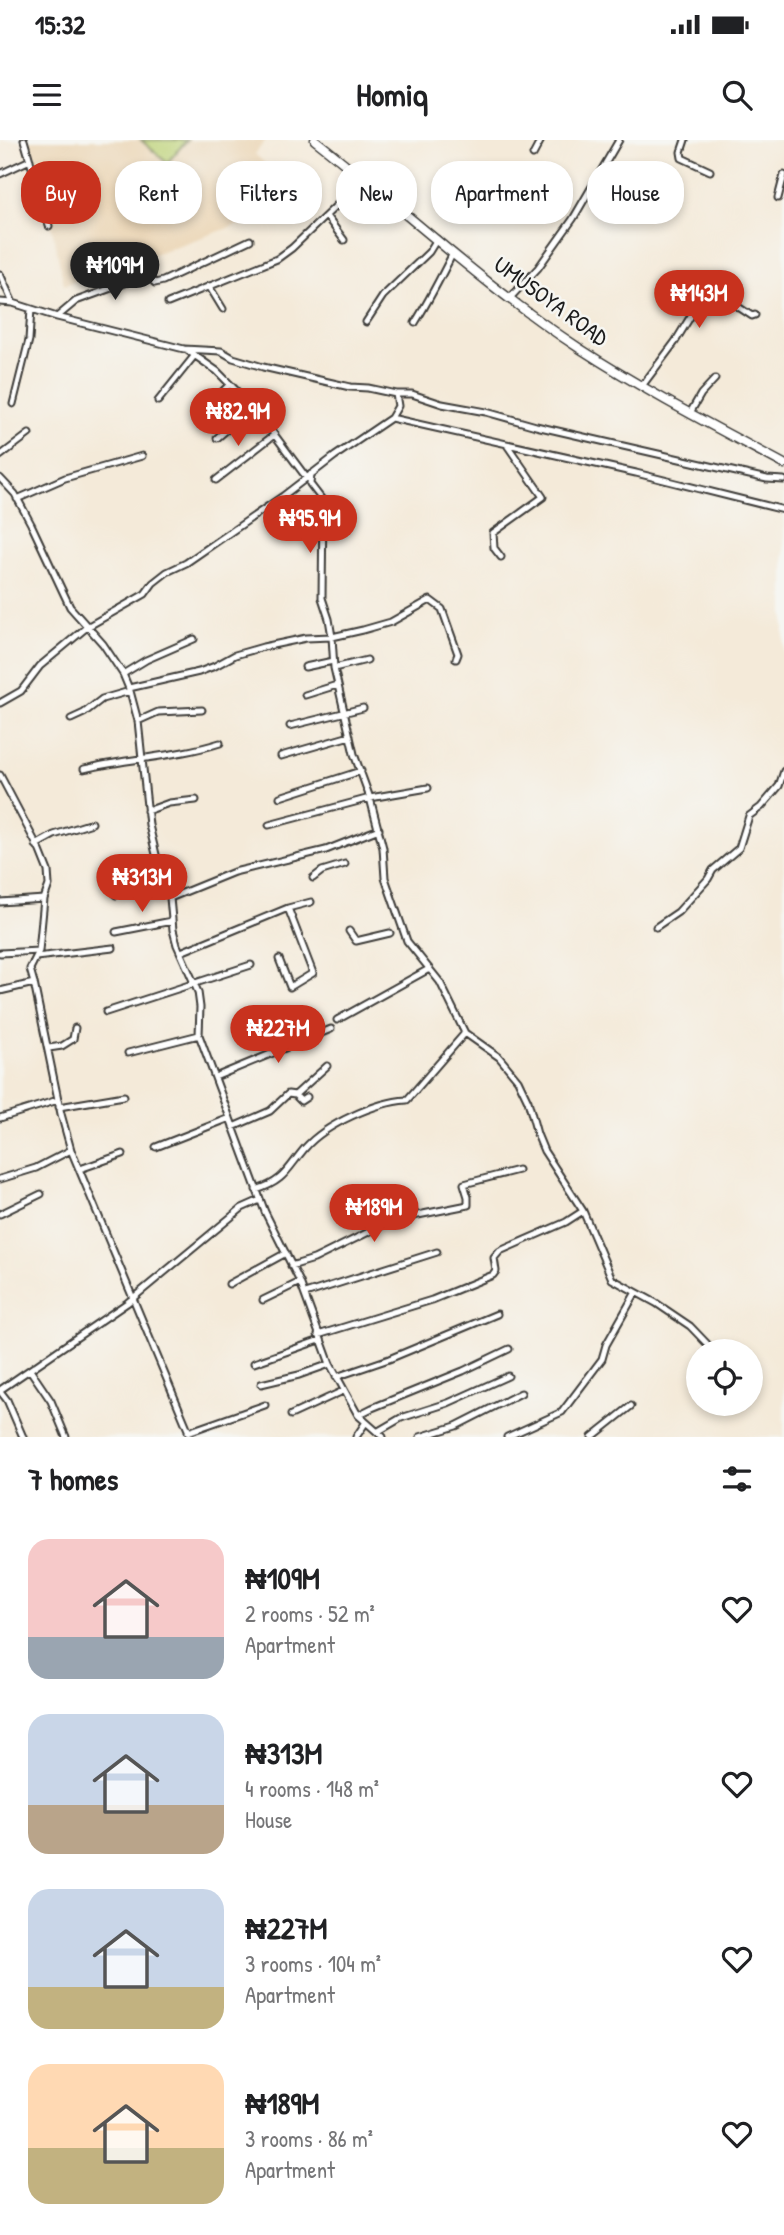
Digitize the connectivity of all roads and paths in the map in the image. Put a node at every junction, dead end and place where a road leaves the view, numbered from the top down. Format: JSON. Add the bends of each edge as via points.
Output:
{"nodes":[{"id":1,"x":24,"y":140,"type":"edge"},
{"id":2,"x":315,"y":140,"type":"edge"},
{"id":3,"x":541,"y":140,"type":"edge"},
{"id":4,"x":619,"y":140,"type":"edge"},
{"id":5,"x":685,"y":140,"type":"edge"},
{"id":6,"x":533,"y":155,"type":"dead end"},
{"id":7,"x":30,"y":160,"type":"junction"},
{"id":8,"x":341,"y":161,"type":"edge"},
{"id":9,"x":710,"y":171,"type":"dead end"},
{"id":10,"x":0,"y":174,"type":"edge"},
{"id":11,"x":784,"y":175,"type":"edge"},
{"id":12,"x":778,"y":198,"type":"dead end"},
{"id":13,"x":336,"y":206,"type":"edge"},
{"id":14,"x":326,"y":215,"type":"junction"},
{"id":15,"x":417,"y":223,"type":"edge"},
{"id":16,"x":49,"y":226,"type":"dead end"},
{"id":17,"x":436,"y":239,"type":"junction"},
{"id":18,"x":250,"y":240,"type":"dead end"},
{"id":19,"x":344,"y":240,"type":"dead end"},
{"id":20,"x":453,"y":253,"type":"junction"},
{"id":21,"x":0,"y":274,"type":"edge"},
{"id":22,"x":209,"y":286,"type":"junction"},
{"id":23,"x":510,"y":298,"type":"junction"},
{"id":24,"x":0,"y":302,"type":"edge"},
{"id":25,"x":13,"y":303,"type":"junction"},
{"id":26,"x":168,"y":303,"type":"dead end"},
{"id":27,"x":31,"y":309,"type":"junction"},
{"id":28,"x":223,"y":309,"type":"dead end"},
{"id":29,"x":755,"y":315,"type":"dead end"},
{"id":30,"x":57,"y":317,"type":"junction"},
{"id":31,"x":366,"y":322,"type":"dead end"},
{"id":32,"x":415,"y":323,"type":"dead end"},
{"id":33,"x":184,"y":349,"type":"junction"},
{"id":34,"x":195,"y":355,"type":"junction"},
{"id":35,"x":715,"y":379,"type":"dead end"},
{"id":36,"x":230,"y":384,"type":"junction"},
{"id":37,"x":642,"y":386,"type":"junction"},
{"id":38,"x":396,"y":394,"type":"junction"},
{"id":39,"x":158,"y":401,"type":"dead end"},
{"id":40,"x":13,"y":404,"type":"dead end"},
{"id":41,"x":252,"y":408,"type":"junction"},
{"id":42,"x":690,"y":413,"type":"junction"},
{"id":43,"x":198,"y":416,"type":"dead end"},
{"id":44,"x":391,"y":418,"type":"junction"},
{"id":45,"x":29,"y":434,"type":"dead end"},
{"id":46,"x":274,"y":435,"type":"junction"},
{"id":47,"x":217,"y":439,"type":"dead end"},
{"id":48,"x":507,"y":445,"type":"junction"},
{"id":49,"x":0,"y":456,"type":"edge"},
{"id":50,"x":142,"y":456,"type":"dead end"},
{"id":51,"x":784,"y":464,"type":"edge"},
{"id":52,"x":309,"y":476,"type":"junction"},
{"id":53,"x":0,"y":478,"type":"edge"},
{"id":54,"x":216,"y":480,"type":"dead end"},
{"id":55,"x":784,"y":480,"type":"edge"},
{"id":56,"x":17,"y":499,"type":"junction"},
{"id":57,"x":784,"y":510,"type":"edge"},
{"id":58,"x":501,"y":557,"type":"dead end"},
{"id":59,"x":87,"y":627,"type":"junction"},
{"id":60,"x":332,"y":637,"type":"junction"},
{"id":61,"x":194,"y":639,"type":"dead end"},
{"id":62,"x":456,"y":659,"type":"dead end"},
{"id":63,"x":367,"y":660,"type":"dead end"},
{"id":64,"x":333,"y":661,"type":"junction"},
{"id":65,"x":305,"y":667,"type":"dead end"},
{"id":66,"x":334,"y":668,"type":"junction"},
{"id":67,"x":123,"y":674,"type":"junction"},
{"id":68,"x":337,"y":685,"type":"junction"},
{"id":69,"x":129,"y":690,"type":"junction"},
{"id":70,"x":305,"y":695,"type":"dead end"},
{"id":71,"x":0,"y":703,"type":"edge"},
{"id":72,"x":363,"y":708,"type":"dead end"},
{"id":73,"x":202,"y":710,"type":"dead end"},
{"id":74,"x":344,"y":712,"type":"junction"},
{"id":75,"x":71,"y":719,"type":"dead end"},
{"id":76,"x":138,"y":721,"type":"junction"},
{"id":77,"x":290,"y":726,"type":"dead end"},
{"id":78,"x":350,"y":736,"type":"junction"},
{"id":79,"x":220,"y":743,"type":"dead end"},
{"id":80,"x":281,"y":756,"type":"dead end"},
{"id":81,"x":142,"y":757,"type":"junction"},
{"id":82,"x":84,"y":769,"type":"dead end"},
{"id":83,"x":361,"y":771,"type":"junction"},
{"id":84,"x":784,"y":771,"type":"edge"},
{"id":85,"x":0,"y":775,"type":"edge"},
{"id":86,"x":428,"y":788,"type":"dead end"},
{"id":87,"x":280,"y":797,"type":"dead end"},
{"id":88,"x":370,"y":798,"type":"junction"},
{"id":89,"x":196,"y":800,"type":"dead end"},
{"id":90,"x":147,"y":811,"type":"junction"},
{"id":91,"x":92,"y":823,"type":"dead end"},
{"id":92,"x":270,"y":825,"type":"dead end"},
{"id":93,"x":379,"y":830,"type":"junction"},
{"id":94,"x":36,"y":845,"type":"junction"},
{"id":95,"x":345,"y":864,"type":"dead end"},
{"id":96,"x":161,"y":870,"type":"junction"},
{"id":97,"x":313,"y":878,"type":"dead end"},
{"id":98,"x":116,"y":895,"type":"dead end"},
{"id":99,"x":170,"y":898,"type":"junction"},
{"id":100,"x":44,"y":899,"type":"junction"},
{"id":101,"x":0,"y":902,"type":"edge"},
{"id":102,"x":311,"y":902,"type":"dead end"},
{"id":103,"x":288,"y":908,"type":"junction"},
{"id":104,"x":172,"y":921,"type":"junction"},
{"id":105,"x":656,"y":927,"type":"dead end"},
{"id":106,"x":349,"y":931,"type":"dead end"},
{"id":107,"x":116,"y":932,"type":"dead end"},
{"id":108,"x":390,"y":933,"type":"dead end"},
{"id":109,"x":113,"y":948,"type":"dead end"},
{"id":110,"x":181,"y":952,"type":"junction"},
{"id":111,"x":0,"y":953,"type":"edge"},
{"id":112,"x":37,"y":954,"type":"junction"},
{"id":113,"x":279,"y":958,"type":"dead end"},
{"id":114,"x":251,"y":965,"type":"dead end"},
{"id":115,"x":429,"y":969,"type":"junction"},
{"id":116,"x":34,"y":983,"type":"junction"},
{"id":117,"x":194,"y":984,"type":"junction"},
{"id":118,"x":0,"y":991,"type":"edge"},
{"id":119,"x":106,"y":1012,"type":"dead end"},
{"id":120,"x":337,"y":1020,"type":"dead end"},
{"id":121,"x":75,"y":1028,"type":"dead end"},
{"id":122,"x":331,"y":1029,"type":"dead end"},
{"id":123,"x":465,"y":1033,"type":"junction"},
{"id":124,"x":199,"y":1035,"type":"junction"},
{"id":125,"x":49,"y":1048,"type":"junction"},
{"id":126,"x":128,"y":1053,"type":"dead end"},
{"id":127,"x":327,"y":1066,"type":"dead end"},
{"id":128,"x":215,"y":1077,"type":"junction"},
{"id":129,"x":295,"y":1095,"type":"junction"},
{"id":130,"x":124,"y":1096,"type":"dead end"},
{"id":131,"x":307,"y":1097,"type":"dead end"},
{"id":132,"x":59,"y":1103,"type":"junction"},
{"id":133,"x":0,"y":1118,"type":"edge"},
{"id":134,"x":230,"y":1118,"type":"junction"},
{"id":135,"x":233,"y":1126,"type":"junction"},
{"id":136,"x":156,"y":1147,"type":"dead end"},
{"id":137,"x":71,"y":1150,"type":"junction"},
{"id":138,"x":123,"y":1154,"type":"dead end"},
{"id":139,"x":80,"y":1169,"type":"junction"},
{"id":140,"x":518,"y":1170,"type":"dead end"},
{"id":141,"x":0,"y":1179,"type":"edge"},
{"id":142,"x":256,"y":1190,"type":"junction"},
{"id":143,"x":41,"y":1194,"type":"dead end"},
{"id":144,"x":260,"y":1200,"type":"junction"},
{"id":145,"x":583,"y":1211,"type":"junction"},
{"id":146,"x":0,"y":1214,"type":"edge"},
{"id":147,"x":437,"y":1252,"type":"dead end"},
{"id":148,"x":286,"y":1253,"type":"junction"},
{"id":149,"x":291,"y":1266,"type":"junction"},
{"id":150,"x":300,"y":1282,"type":"junction"},
{"id":151,"x":229,"y":1284,"type":"dead end"},
{"id":152,"x":636,"y":1292,"type":"junction"},
{"id":153,"x":305,"y":1294,"type":"junction"},
{"id":154,"x":131,"y":1298,"type":"junction"},
{"id":155,"x":263,"y":1300,"type":"dead end"},
{"id":156,"x":497,"y":1314,"type":"dead end"},
{"id":157,"x":319,"y":1338,"type":"junction"},
{"id":158,"x":702,"y":1339,"type":"edge"},
{"id":159,"x":509,"y":1349,"type":"dead end"},
{"id":160,"x":254,"y":1363,"type":"dead end"},
{"id":161,"x":330,"y":1364,"type":"junction"},
{"id":162,"x":30,"y":1370,"type":"junction"},
{"id":163,"x":508,"y":1376,"type":"dead end"},
{"id":164,"x":336,"y":1377,"type":"junction"},
{"id":165,"x":261,"y":1384,"type":"dead end"},
{"id":166,"x":0,"y":1391,"type":"edge"},
{"id":167,"x":343,"y":1391,"type":"junction"},
{"id":168,"x":522,"y":1393,"type":"dead end"},
{"id":169,"x":265,"y":1405,"type":"dead end"},
{"id":170,"x":631,"y":1406,"type":"dead end"},
{"id":171,"x":291,"y":1415,"type":"dead end"},
{"id":172,"x":358,"y":1415,"type":"junction"},
{"id":173,"x":366,"y":1422,"type":"junction"},
{"id":174,"x":377,"y":1432,"type":"junction"},
{"id":175,"x":190,"y":1434,"type":"edge"},
{"id":176,"x":23,"y":1437,"type":"edge"},
{"id":177,"x":66,"y":1437,"type":"edge"},
{"id":178,"x":356,"y":1437,"type":"edge"},
{"id":179,"x":383,"y":1437,"type":"edge"},
{"id":180,"x":420,"y":1437,"type":"edge"},
{"id":181,"x":506,"y":1437,"type":"edge"},
{"id":182,"x":592,"y":1437,"type":"edge"}],
"edges":[{"from":1,"to":7,"type":"street"},
{"from":2,"to":8,"type":"main road","name":"UMUSOYA ROAD"},
{"from":3,"to":6,"type":"street"},
{"from":4,"to":23,"type":"street","via":[[573,219]]},
{"from":5,"to":9,"type":"street","via":[[682,158]]},
{"from":7,"to":10,"type":"street"},
{"from":7,"to":16,"type":"street"},
{"from":11,"to":12,"type":"street"},
{"from":13,"to":14,"type":"street"},
{"from":14,"to":19,"type":"street"},
{"from":14,"to":22,"type":"street","via":[[277,259]]},
{"from":15,"to":17,"type":"main road","name":"UMUSOYA ROAD"},
{"from":17,"to":20,"type":"main road","name":"UMUSOYA ROAD"},
{"from":17,"to":31,"type":"street","via":[[429,252],[383,296]]},
{"from":18,"to":30,"type":"street","via":[[163,281],[155,283],[147,275],[76,301]]},
{"from":20,"to":23,"type":"main road","name":"UMUSOYA ROAD"},
{"from":20,"to":32,"type":"street"},
{"from":21,"to":25,"type":"street"},
{"from":22,"to":26,"type":"street"},
{"from":22,"to":28,"type":"street"},
{"from":23,"to":37,"type":"main road","name":"UMUSOYA ROAD"},
{"from":24,"to":25,"type":"street"},
{"from":25,"to":27,"type":"street"},
{"from":27,"to":30,"type":"street"},
{"from":27,"to":40,"type":"street","via":[[29,340]]},
{"from":29,"to":37,"type":"street","via":[[711,289],[706,291]]},
{"from":30,"to":33,"type":"street"},
{"from":33,"to":34,"type":"street"},
{"from":33,"to":38,"type":"street","via":[[221,351],[263,367]]},
{"from":34,"to":36,"type":"street"},
{"from":34,"to":39,"type":"street"},
{"from":35,"to":42,"type":"street"},
{"from":36,"to":41,"type":"street"},
{"from":36,"to":43,"type":"street"},
{"from":37,"to":42,"type":"main road","name":"UMUSOYA ROAD"},
{"from":38,"to":44,"type":"street","via":[[398,406]]},
{"from":38,"to":55,"type":"street"},
{"from":41,"to":46,"type":"street"},
{"from":41,"to":47,"type":"street"},
{"from":42,"to":51,"type":"main road","name":"UMUSOYA ROAD"},
{"from":44,"to":48,"type":"street"},
{"from":44,"to":52,"type":"street"},
{"from":45,"to":49,"type":"street"},
{"from":46,"to":52,"type":"street"},
{"from":46,"to":54,"type":"street"},
{"from":48,"to":57,"type":"street"},
{"from":48,"to":58,"type":"street","via":[[543,497],[493,533],[494,548]]},
{"from":50,"to":56,"type":"street","via":[[65,478]]},
{"from":52,"to":59,"type":"street","via":[[153,583],[145,594]]},
{"from":52,"to":60,"type":"street","via":[[323,501],[322,598]]},
{"from":53,"to":56,"type":"street"},
{"from":56,"to":59,"type":"street","via":[[70,607]]},
{"from":59,"to":67,"type":"street"},
{"from":59,"to":71,"type":"street","via":[[40,666],[21,691]]},
{"from":60,"to":62,"type":"street","via":[[391,622],[430,600],[442,609]]},
{"from":60,"to":64,"type":"street"},
{"from":60,"to":69,"type":"street","via":[[263,647],[198,672]]},
{"from":61,"to":67,"type":"street"},
{"from":63,"to":66,"type":"street"},
{"from":64,"to":65,"type":"street"},
{"from":64,"to":66,"type":"street"},
{"from":66,"to":68,"type":"street"},
{"from":67,"to":69,"type":"street"},
{"from":68,"to":70,"type":"street"},
{"from":68,"to":74,"type":"street"},
{"from":69,"to":75,"type":"street","via":[[102,699]]},
{"from":69,"to":76,"type":"street"},
{"from":72,"to":74,"type":"street"},
{"from":73,"to":76,"type":"street","via":[[158,712]]},
{"from":74,"to":77,"type":"street"},
{"from":74,"to":78,"type":"street"},
{"from":76,"to":81,"type":"street"},
{"from":78,"to":80,"type":"street"},
{"from":78,"to":83,"type":"street"},
{"from":79,"to":81,"type":"street"},
{"from":81,"to":82,"type":"street"},
{"from":81,"to":90,"type":"street"},
{"from":83,"to":87,"type":"street"},
{"from":83,"to":88,"type":"street"},
{"from":84,"to":105,"type":"street","via":[[779,786],[749,816],[738,848],[678,912]]},
{"from":85,"to":94,"type":"street"},
{"from":86,"to":88,"type":"street"},
{"from":88,"to":92,"type":"street"},
{"from":88,"to":93,"type":"street"},
{"from":89,"to":90,"type":"street"},
{"from":90,"to":96,"type":"street"},
{"from":91,"to":94,"type":"street"},
{"from":93,"to":99,"type":"street","via":[[326,850],[234,872]]},
{"from":93,"to":115,"type":"street","via":[[385,878],[402,929]]},
{"from":94,"to":100,"type":"street","via":[[48,871]]},
{"from":95,"to":97,"type":"street"},
{"from":96,"to":98,"type":"street"},
{"from":96,"to":99,"type":"street"},
{"from":99,"to":104,"type":"street"},
{"from":100,"to":101,"type":"street"},
{"from":100,"to":112,"type":"street"},
{"from":102,"to":103,"type":"street"},
{"from":103,"to":110,"type":"street"},
{"from":103,"to":113,"type":"street","via":[[313,973],[290,987]]},
{"from":104,"to":107,"type":"street"},
{"from":104,"to":110,"type":"street"},
{"from":106,"to":108,"type":"street","via":[[356,941]]},
{"from":109,"to":112,"type":"street"},
{"from":110,"to":117,"type":"street"},
{"from":111,"to":112,"type":"street"},
{"from":112,"to":116,"type":"street","via":[[30,968]]},
{"from":114,"to":117,"type":"street"},
{"from":115,"to":120,"type":"street"},
{"from":115,"to":123,"type":"street"},
{"from":116,"to":118,"type":"street"},
{"from":116,"to":125,"type":"street"},
{"from":117,"to":119,"type":"street"},
{"from":117,"to":124,"type":"street","via":[[200,1007]]},
{"from":121,"to":125,"type":"street","via":[[69,1043]]},
{"from":122,"to":128,"type":"street"},
{"from":123,"to":142,"type":"street","via":[[407,1100],[385,1103],[335,1125],[305,1148],[284,1177]]},
{"from":123,"to":145,"type":"street","via":[[499,1057],[518,1080],[544,1151]]},
{"from":124,"to":126,"type":"street"},
{"from":124,"to":128,"type":"street"},
{"from":125,"to":132,"type":"street"},
{"from":127,"to":129,"type":"street"},
{"from":128,"to":134,"type":"street"},
{"from":129,"to":131,"type":"street","via":[[301,1101]]},
{"from":129,"to":135,"type":"street","via":[[288,1094],[270,1111]]},
{"from":130,"to":132,"type":"street"},
{"from":132,"to":133,"type":"street"},
{"from":132,"to":137,"type":"street"},
{"from":134,"to":135,"type":"street"},
{"from":134,"to":136,"type":"street"},
{"from":135,"to":142,"type":"street"},
{"from":137,"to":139,"type":"street"},
{"from":137,"to":141,"type":"street"},
{"from":138,"to":139,"type":"street"},
{"from":139,"to":154,"type":"street"},
{"from":140,"to":149,"type":"street","via":[[464,1184],[468,1205],[393,1220]]},
{"from":142,"to":144,"type":"street"},
{"from":143,"to":146,"type":"street"},
{"from":144,"to":148,"type":"street"},
{"from":144,"to":154,"type":"street","via":[[242,1208]]},
{"from":145,"to":152,"type":"street","via":[[612,1279]]},
{"from":145,"to":157,"type":"street","via":[[500,1251],[494,1258],[493,1275]]},
{"from":147,"to":153,"type":"street"},
{"from":148,"to":149,"type":"street"},
{"from":148,"to":151,"type":"street"},
{"from":149,"to":150,"type":"street"},
{"from":150,"to":153,"type":"street"},
{"from":150,"to":155,"type":"street"},
{"from":152,"to":158,"type":"street"},
{"from":152,"to":181,"type":"street","via":[[602,1359],[562,1412]]},
{"from":153,"to":157,"type":"street"},
{"from":154,"to":162,"type":"street"},
{"from":154,"to":175,"type":"street"},
{"from":156,"to":164,"type":"street"},
{"from":157,"to":160,"type":"street"},
{"from":157,"to":161,"type":"street"},
{"from":159,"to":172,"type":"street"},
{"from":161,"to":164,"type":"street"},
{"from":161,"to":165,"type":"street"},
{"from":162,"to":166,"type":"street"},
{"from":162,"to":177,"type":"street","via":[[51,1401]]},
{"from":163,"to":174,"type":"street"},
{"from":164,"to":167,"type":"street"},
{"from":166,"to":176,"type":"street"},
{"from":167,"to":171,"type":"street"},
{"from":167,"to":172,"type":"street"},
{"from":168,"to":180,"type":"street","via":[[456,1426]]},
{"from":169,"to":175,"type":"street"},
{"from":170,"to":182,"type":"street"},
{"from":172,"to":173,"type":"street"},
{"from":173,"to":174,"type":"street"},
{"from":173,"to":178,"type":"street"},
{"from":174,"to":179,"type":"street"}]}
